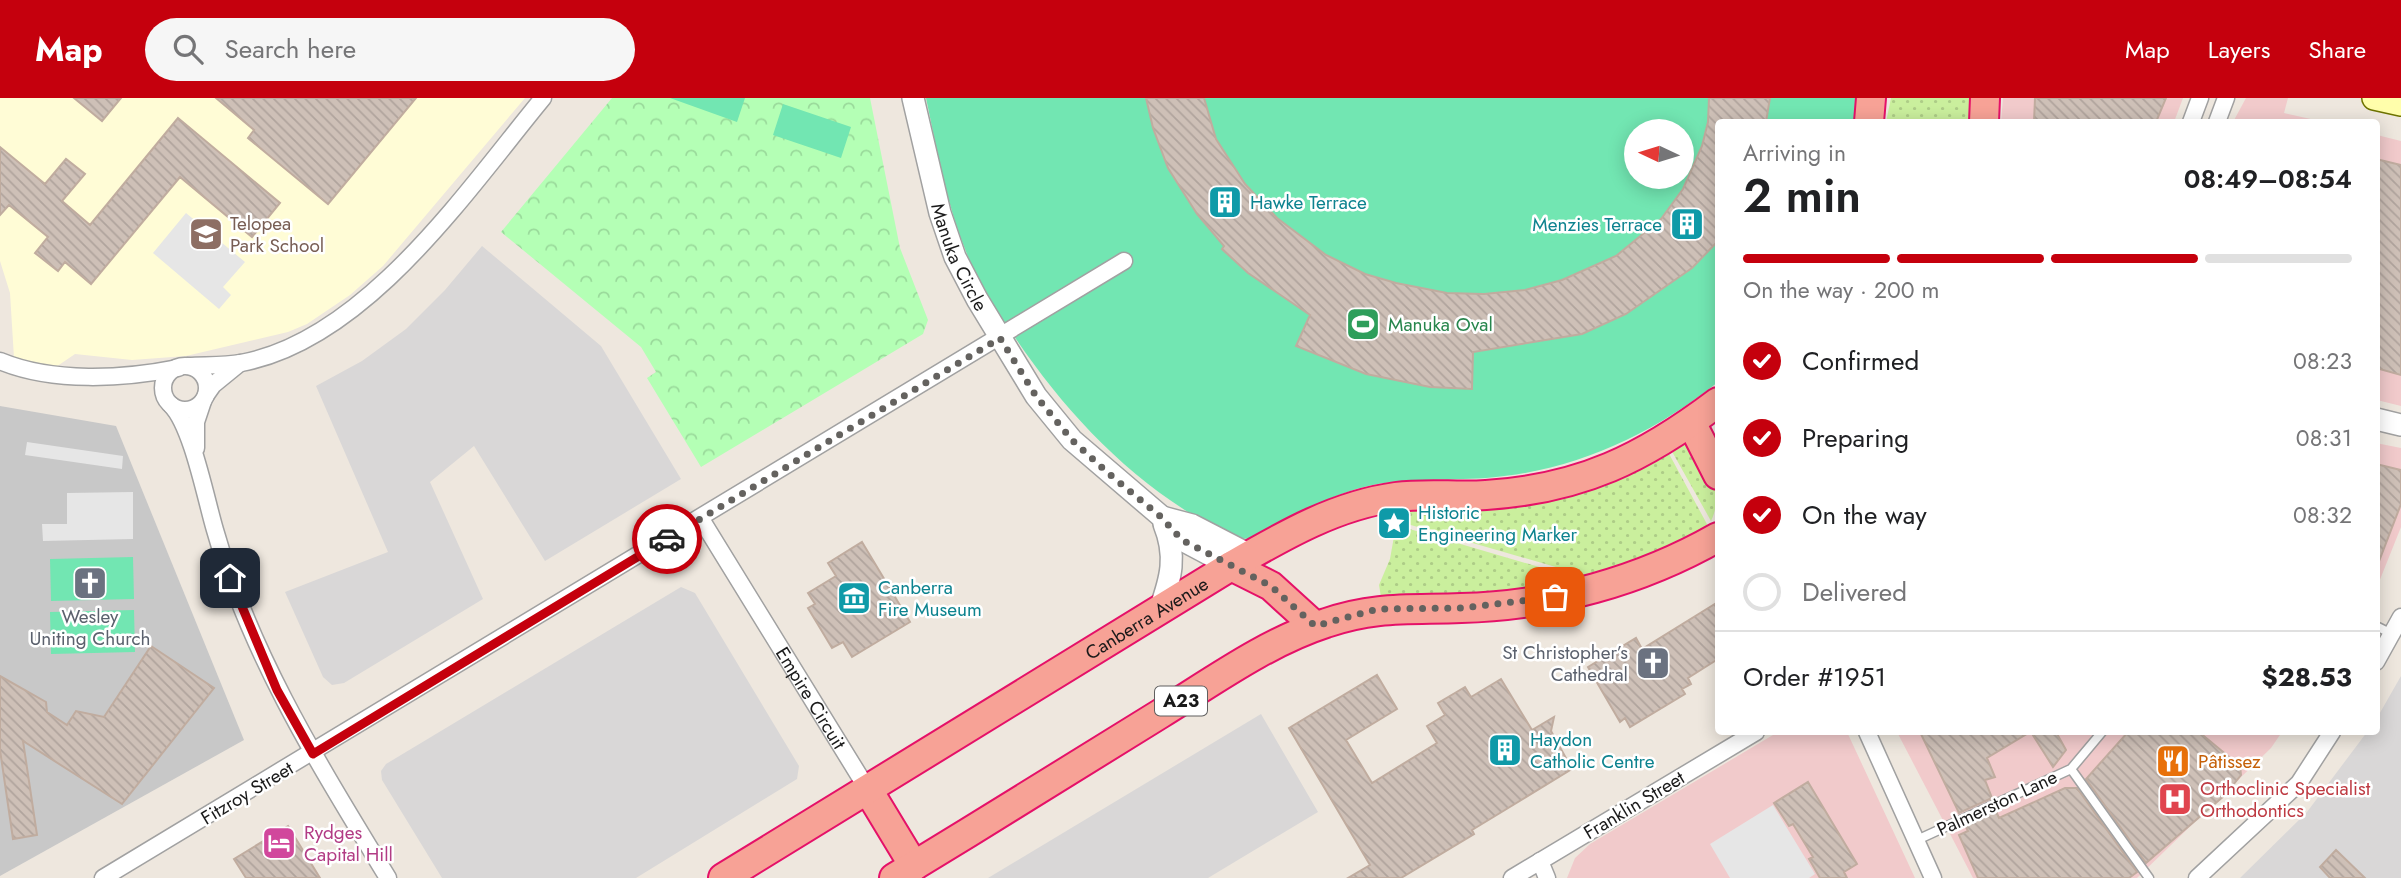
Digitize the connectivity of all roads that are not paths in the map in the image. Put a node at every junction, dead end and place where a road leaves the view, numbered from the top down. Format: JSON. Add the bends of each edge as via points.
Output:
{"nodes":[{"id":1,"x":543,"y":98,"type":"edge"},
{"id":2,"x":913,"y":98,"type":"edge"},
{"id":3,"x":1871,"y":98,"type":"edge"},
{"id":4,"x":1985,"y":98,"type":"edge"},
{"id":5,"x":2200,"y":98,"type":"edge"},
{"id":6,"x":2226,"y":98,"type":"edge"},
{"id":7,"x":2374,"y":98,"type":"edge"},
{"id":8,"x":2401,"y":104,"type":"edge"},
{"id":9,"x":1869,"y":119,"type":"edge"},
{"id":10,"x":1984,"y":119,"type":"edge"},
{"id":11,"x":2192,"y":119,"type":"edge"},
{"id":12,"x":2218,"y":119,"type":"edge"},
{"id":13,"x":1124,"y":261,"type":"dead end"},
{"id":14,"x":1000,"y":338,"type":"junction"},
{"id":15,"x":0,"y":361,"type":"edge"},
{"id":16,"x":240,"y":363,"type":"junction"},
{"id":17,"x":183,"y":367,"type":"junction"},
{"id":18,"x":205,"y":398,"type":"junction"},
{"id":19,"x":1715,"y":404,"type":"edge"},
{"id":20,"x":171,"y":405,"type":"junction"},
{"id":21,"x":2380,"y":420,"type":"edge"},
{"id":22,"x":1692,"y":421,"type":"junction"},
{"id":23,"x":2401,"y":425,"type":"edge"},
{"id":24,"x":1715,"y":436,"type":"edge"},
{"id":25,"x":197,"y":468,"type":"junction"},
{"id":26,"x":1715,"y":469,"type":"edge"},
{"id":27,"x":1161,"y":517,"type":"junction"},
{"id":28,"x":701,"y":519,"type":"junction"},
{"id":29,"x":1711,"y":545,"type":"edge"},
{"id":30,"x":1241,"y":561,"type":"junction"},
{"id":31,"x":1160,"y":609,"type":"junction"},
{"id":32,"x":2401,"y":617,"type":"edge"},
{"id":33,"x":1315,"y":626,"type":"junction"},
{"id":34,"x":2380,"y":628,"type":"edge"},
{"id":35,"x":2393,"y":635,"type":"junction"},
{"id":36,"x":2380,"y":656,"type":"edge"},
{"id":37,"x":1751,"y":735,"type":"edge"},
{"id":38,"x":1868,"y":735,"type":"edge"},
{"id":39,"x":2099,"y":735,"type":"edge"},
{"id":40,"x":2330,"y":735,"type":"edge"},
{"id":41,"x":313,"y":754,"type":"junction"},
{"id":42,"x":2071,"y":769,"type":"junction"},
{"id":43,"x":868,"y":790,"type":"junction"},
{"id":44,"x":1917,"y":840,"type":"junction"},
{"id":45,"x":1540,"y":861,"type":"junction"},
{"id":46,"x":909,"y":874,"type":"edge"},
{"id":47,"x":103,"y":878,"type":"edge"},
{"id":48,"x":388,"y":878,"type":"edge"},
{"id":49,"x":723,"y":878,"type":"edge"},
{"id":50,"x":1512,"y":878,"type":"edge"},
{"id":51,"x":1547,"y":878,"type":"edge"},
{"id":52,"x":1933,"y":878,"type":"edge"},
{"id":53,"x":2149,"y":878,"type":"edge"},
{"id":54,"x":2197,"y":878,"type":"edge"}],
"edges":[{"from":1,"to":16,"type":"street","via":[[384,284],[299,341]]},
{"from":2,"to":14,"type":"street","name":"Manuka Circle","via":[[955,257]]},
{"from":3,"to":9,"type":"highway"},
{"from":4,"to":10,"type":"highway"},
{"from":5,"to":11,"type":"street"},
{"from":6,"to":12,"type":"street"},
{"from":7,"to":8,"type":"main road"},
{"from":13,"to":14,"type":"street","name":"Fitzroy Street"},
{"from":14,"to":27,"type":"street","name":"Manuka Circle","via":[[1036,396],[1072,440]]},
{"from":14,"to":28,"type":"street","name":"Fitzroy Street"},
{"from":15,"to":17,"type":"street","via":[[50,375]]},
{"from":16,"to":17,"type":"street"},
{"from":16,"to":18,"type":"street","via":[[213,385]]},
{"from":17,"to":18,"type":"street","via":[[204,376]]},
{"from":17,"to":20,"type":"street","via":[[168,375],[164,384]]},
{"from":18,"to":20,"type":"street","via":[[187,410]]},
{"from":18,"to":25,"type":"street","via":[[196,422]]},
{"from":19,"to":22,"type":"highway","name":"Canberra Avenue"},
{"from":20,"to":25,"type":"street"},
{"from":21,"to":23,"type":"street"},
{"from":22,"to":24,"type":"highway"},
{"from":22,"to":26,"type":"highway"},
{"from":22,"to":30,"type":"highway","name":"Canberra Avenue","via":[[1643,454],[1588,476],[1521,492],[1397,497],[1335,512]]},
{"from":25,"to":41,"type":"street","via":[[253,637]]},
{"from":27,"to":30,"type":"street","name":"Manuka Circle","via":[[1192,525]]},
{"from":27,"to":31,"type":"street","via":[[1174,555]]},
{"from":28,"to":41,"type":"street","name":"Fitzroy Street"},
{"from":28,"to":43,"type":"street","name":"Empire Circuit"},
{"from":29,"to":33,"type":"highway","number":"A23","via":[[1626,579],[1575,593],[1462,608],[1378,609]]},
{"from":30,"to":31,"type":"highway","name":"Canberra Avenue"},
{"from":30,"to":33,"type":"highway","via":[[1298,588]]},
{"from":31,"to":43,"type":"highway","name":"Canberra Avenue"},
{"from":32,"to":35,"type":"street"},
{"from":33,"to":46,"type":"highway","number":"A23","via":[[1234,669]]},
{"from":34,"to":35,"type":"lane"},
{"from":35,"to":36,"type":"street"},
{"from":37,"to":45,"type":"street","name":"Franklin Street"},
{"from":38,"to":44,"type":"street"},
{"from":39,"to":42,"type":"lane","name":"Palmerston Lane"},
{"from":40,"to":54,"type":"street","via":[[2299,783]]},
{"from":41,"to":47,"type":"street","name":"Fitzroy Street"},
{"from":41,"to":48,"type":"street"},
{"from":42,"to":44,"type":"lane","name":"Palmerston Lane"},
{"from":42,"to":53,"type":"lane"},
{"from":43,"to":46,"type":"highway","name":"Empire Circuit"},
{"from":43,"to":49,"type":"highway","name":"Canberra Avenue"},
{"from":44,"to":52,"type":"street"},
{"from":45,"to":50,"type":"street","name":"Franklin Street"},
{"from":45,"to":51,"type":"street"}]}
